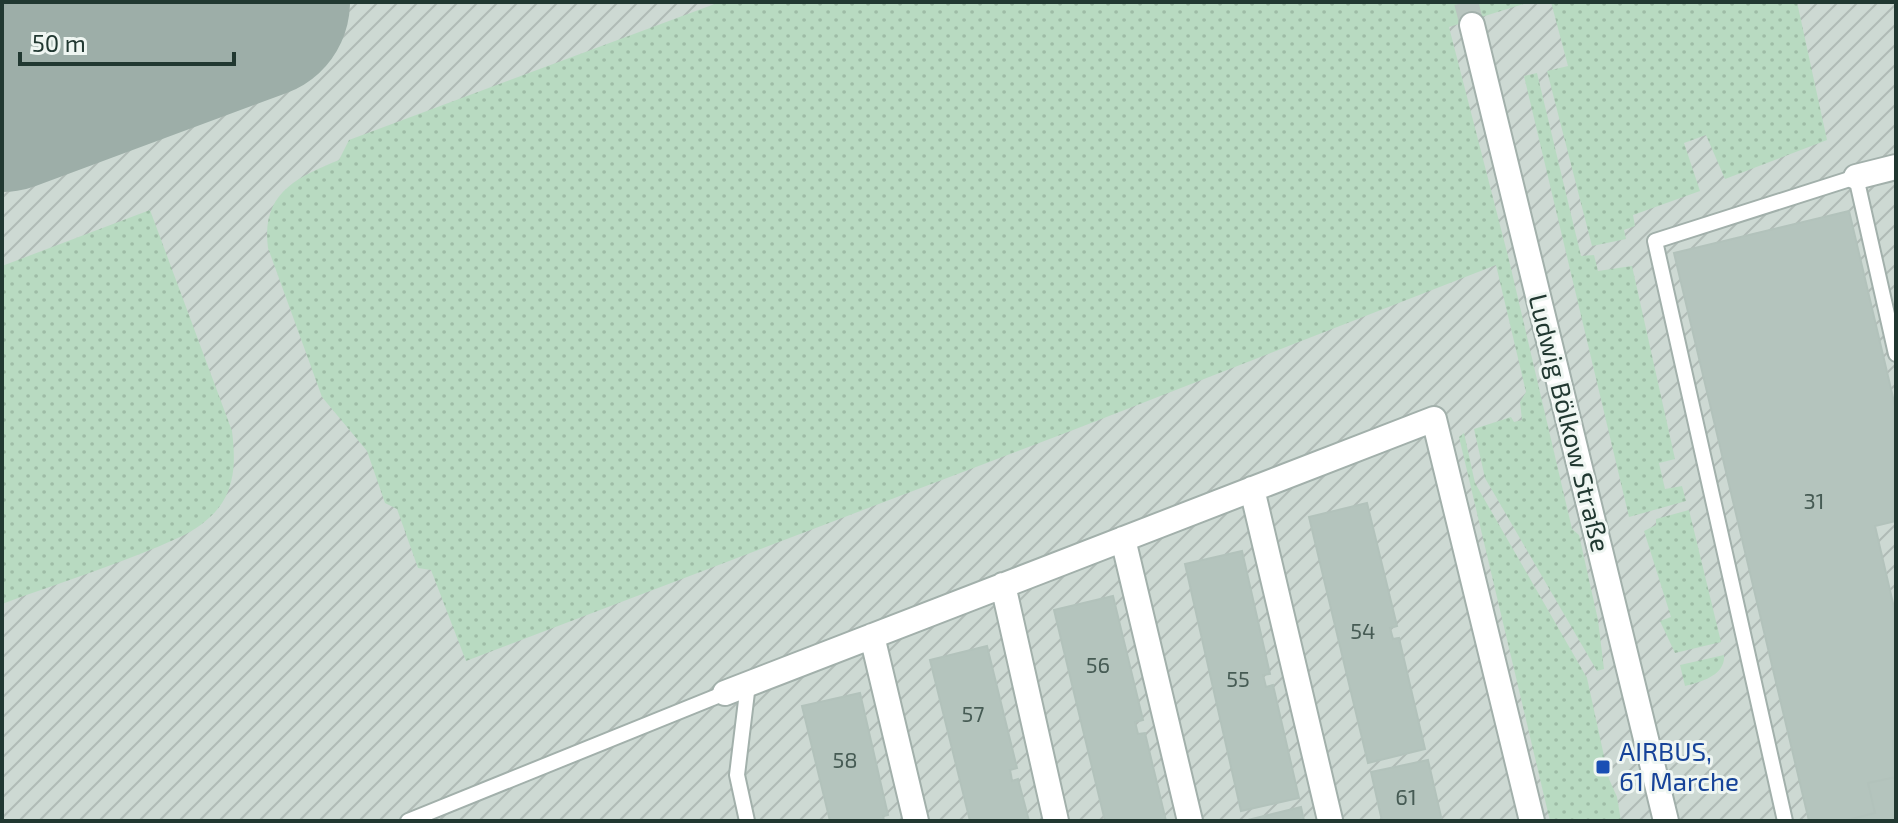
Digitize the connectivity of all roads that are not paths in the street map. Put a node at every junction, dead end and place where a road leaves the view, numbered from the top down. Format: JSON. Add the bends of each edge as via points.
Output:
{"nodes":[{"id":1,"x":1472,"y":25,"type":"tunnel mouth"},
{"id":2,"x":1896,"y":167,"type":"edge"},
{"id":3,"x":1856,"y":177,"type":"junction"},
{"id":4,"x":1896,"y":354,"type":"edge"},
{"id":5,"x":1252,"y":489,"type":"junction"},
{"id":6,"x":1123,"y":539,"type":"junction"},
{"id":7,"x":1003,"y":585,"type":"junction"},
{"id":8,"x":872,"y":636,"type":"junction"},
{"id":9,"x":748,"y":684,"type":"junction"},
{"id":10,"x":725,"y":693,"type":"joint"},
{"id":11,"x":1330,"y":820,"type":"edge"},
{"id":12,"x":408,"y":821,"type":"edge"},
{"id":13,"x":747,"y":821,"type":"edge"},
{"id":14,"x":916,"y":821,"type":"edge"},
{"id":15,"x":1056,"y":821,"type":"edge"},
{"id":16,"x":1190,"y":821,"type":"edge"},
{"id":17,"x":1532,"y":821,"type":"edge"},
{"id":18,"x":1666,"y":821,"type":"edge"},
{"id":19,"x":1785,"y":821,"type":"edge"}],
"edges":[{"from":1,"to":18,"type":"street","name":"Ludwig Bölkow Straße"},
{"from":2,"to":3,"type":"street"},
{"from":3,"to":4,"type":"lane"},
{"from":3,"to":19,"type":"lane","via":[[1655,241]]},
{"from":5,"to":6,"type":"street"},
{"from":5,"to":11,"type":"street"},
{"from":5,"to":17,"type":"street","via":[[1434,419]]},
{"from":6,"to":7,"type":"street"},
{"from":6,"to":16,"type":"street"},
{"from":7,"to":8,"type":"street"},
{"from":7,"to":15,"type":"street"},
{"from":8,"to":9,"type":"street"},
{"from":8,"to":14,"type":"street"},
{"from":9,"to":10,"type":"street"},
{"from":9,"to":13,"type":"lane","via":[[737,775]]},
{"from":10,"to":12,"type":"lane"}]}
